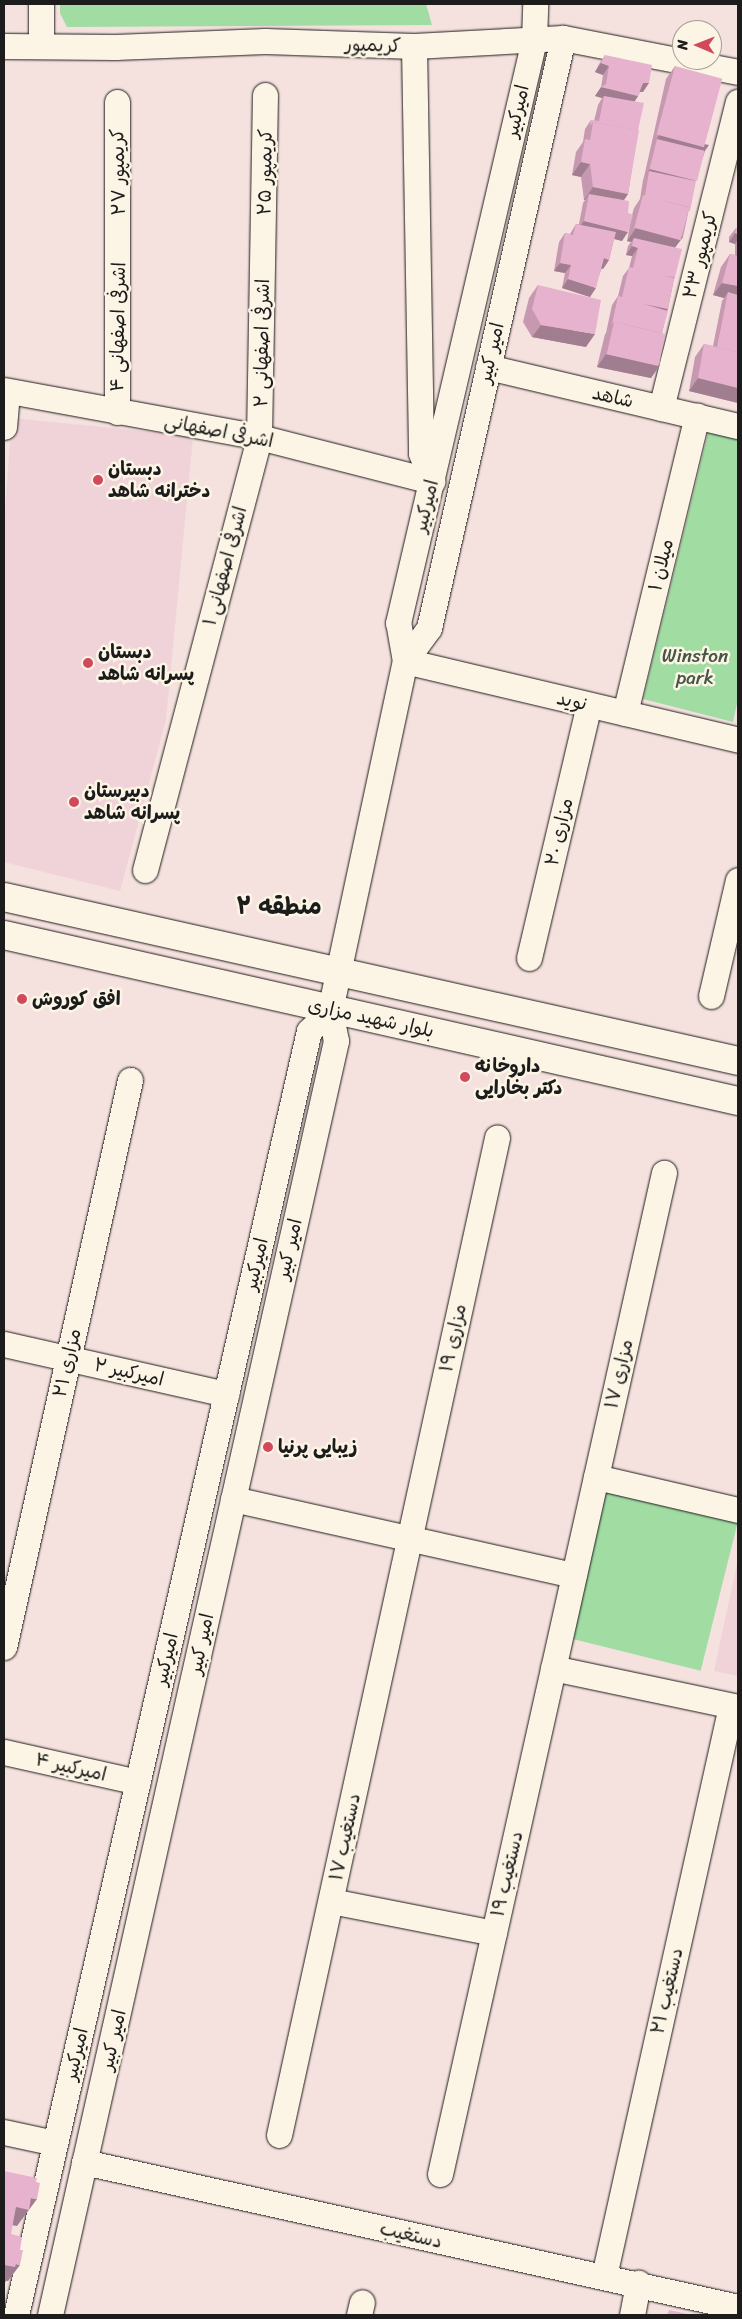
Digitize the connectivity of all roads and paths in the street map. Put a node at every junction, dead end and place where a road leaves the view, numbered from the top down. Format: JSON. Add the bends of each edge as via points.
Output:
{"nodes":[{"id":1,"x":41,"y":4,"type":"edge"},
{"id":2,"x":535,"y":4,"type":"edge"},
{"id":3,"x":563,"y":38,"type":"junction"},
{"id":4,"x":534,"y":40,"type":"junction"},
{"id":5,"x":4,"y":46,"type":"edge"},
{"id":6,"x":42,"y":46,"type":"junction"},
{"id":7,"x":414,"y":46,"type":"junction"},
{"id":8,"x":738,"y":72,"type":"edge"},
{"id":9,"x":265,"y":96,"type":"dead end"},
{"id":10,"x":118,"y":102,"type":"dead end"},
{"id":11,"x":738,"y":102,"type":"edge"},
{"id":12,"x":119,"y":242,"type":"joint"},
{"id":13,"x":264,"y":249,"type":"joint"},
{"id":14,"x":488,"y":367,"type":"junction"},
{"id":15,"x":6,"y":391,"type":"edge"},
{"id":16,"x":661,"y":408,"type":"junction"},
{"id":17,"x":117,"y":412,"type":"junction"},
{"id":18,"x":697,"y":416,"type":"junction"},
{"id":19,"x":4,"y":426,"type":"edge"},
{"id":20,"x":738,"y":426,"type":"edge"},
{"id":21,"x":259,"y":437,"type":"junction"},
{"id":22,"x":432,"y":480,"type":"junction"},
{"id":23,"x":406,"y":661,"type":"junction"},
{"id":24,"x":589,"y":705,"type":"junction"},
{"id":25,"x":624,"y":713,"type":"junction"},
{"id":26,"x":738,"y":740,"type":"edge"},
{"id":27,"x":145,"y":870,"type":"dead end"},
{"id":28,"x":738,"y":880,"type":"edge"},
{"id":29,"x":4,"y":897,"type":"edge"},
{"id":30,"x":4,"y":935,"type":"edge"},
{"id":31,"x":529,"y":958,"type":"dead end"},
{"id":32,"x":338,"y":973,"type":"junction"},
{"id":33,"x":711,"y":996,"type":"dead end"},
{"id":34,"x":330,"y":1010,"type":"junction"},
{"id":35,"x":738,"y":1061,"type":"edge"},
{"id":36,"x":130,"y":1080,"type":"dead end"},
{"id":37,"x":738,"y":1101,"type":"edge"},
{"id":38,"x":497,"y":1138,"type":"dead end"},
{"id":39,"x":664,"y":1173,"type":"dead end"},
{"id":40,"x":4,"y":1344,"type":"edge"},
{"id":41,"x":68,"y":1358,"type":"junction"},
{"id":42,"x":226,"y":1394,"type":"junction"},
{"id":43,"x":596,"y":1477,"type":"junction"},
{"id":44,"x":233,"y":1499,"type":"junction"},
{"id":45,"x":738,"y":1510,"type":"edge"},
{"id":46,"x":410,"y":1538,"type":"junction"},
{"id":47,"x":574,"y":1575,"type":"junction"},
{"id":48,"x":174,"y":1621,"type":"junction"},
{"id":49,"x":204,"y":1628,"type":"junction"},
{"id":50,"x":4,"y":1647,"type":"edge"},
{"id":51,"x":553,"y":1668,"type":"junction"},
{"id":52,"x":734,"y":1706,"type":"edge"},
{"id":53,"x":4,"y":1752,"type":"edge"},
{"id":54,"x":138,"y":1782,"type":"junction"},
{"id":55,"x":330,"y":1901,"type":"junction"},
{"id":56,"x":494,"y":1933,"type":"junction"},
{"id":57,"x":102,"y":1936,"type":"junction"},
{"id":58,"x":135,"y":1945,"type":"junction"},
{"id":59,"x":4,"y":2132,"type":"edge"},
{"id":60,"x":280,"y":2135,"type":"dead end"},
{"id":61,"x":55,"y":2143,"type":"junction"},
{"id":62,"x":84,"y":2162,"type":"junction"},
{"id":63,"x":440,"y":2174,"type":"dead end"},
{"id":64,"x":604,"y":2276,"type":"junction"},
{"id":65,"x":638,"y":2283,"type":"junction"},
{"id":66,"x":738,"y":2307,"type":"edge"},
{"id":67,"x":16,"y":2315,"type":"edge"},
{"id":68,"x":50,"y":2315,"type":"edge"},
{"id":69,"x":632,"y":2315,"type":"edge"}],
"edges":[{"from":1,"to":6,"type":"street"},
{"from":2,"to":4,"type":"street","name":"امیرکبیر"},
{"from":3,"to":4,"type":"street","name":"کریمپور"},
{"from":3,"to":8,"type":"street","name":"کریمپور"},
{"from":3,"to":14,"type":"street","name":"امیر کبیر"},
{"from":4,"to":7,"type":"street","name":"کریمپور"},
{"from":4,"to":22,"type":"street","name":"امیرکبیر"},
{"from":5,"to":6,"type":"street","name":"کریمپور"},
{"from":6,"to":7,"type":"street","name":"کریمپور","via":[[266,41]]},
{"from":7,"to":22,"type":"street","via":[[421,453]]},
{"from":9,"to":13,"type":"street","name":"کریمپور ۲۵"},
{"from":10,"to":12,"type":"street","name":"کریمپور ۲۷"},
{"from":11,"to":16,"type":"street","name":"کریمپور ۲۳"},
{"from":12,"to":17,"type":"street","name":"اشرفی اصفهانی ۴"},
{"from":13,"to":21,"type":"street","name":"اشرفی اصفهانی ۲"},
{"from":14,"to":16,"type":"street","name":"شاهد"},
{"from":14,"to":23,"type":"street","name":"امیر کبیر","via":[[429,628]]},
{"from":15,"to":17,"type":"street","name":"اشرفی اصفهانی"},
{"from":15,"to":19,"type":"street"},
{"from":16,"to":18,"type":"street","name":"شاهد"},
{"from":17,"to":21,"type":"street","name":"اشرفی اصفهانی"},
{"from":18,"to":20,"type":"street","name":"شاهد"},
{"from":18,"to":25,"type":"street","name":"میلان ۱"},
{"from":21,"to":22,"type":"street","name":"اشرفی اصفهانی"},
{"from":21,"to":27,"type":"street","name":"اشرفی اصفهانی ۱"},
{"from":22,"to":23,"type":"street","name":"امیرکبیر","via":[[398,623]]},
{"from":23,"to":24,"type":"street","name":"نوید"},
{"from":23,"to":32,"type":"street","name":"امیرکبیر"},
{"from":24,"to":25,"type":"street","name":"نوید"},
{"from":24,"to":31,"type":"street","name":"مزاری ۲۰"},
{"from":25,"to":26,"type":"street","name":"نوید"},
{"from":28,"to":33,"type":"street"},
{"from":29,"to":32,"type":"main road","name":"بلوار شهید مزاری"},
{"from":30,"to":34,"type":"main road","name":"بلوار شهید مزاری"},
{"from":32,"to":34,"type":"street","name":"امیر کبیر"},
{"from":32,"to":35,"type":"main road","name":"بلوار شهید مزاری"},
{"from":34,"to":37,"type":"main road","name":"بلوار شهید مزاری","via":[[519,1049]]},
{"from":34,"to":42,"type":"street","name":"امیرکبیر","via":[[309,1031]]},
{"from":34,"to":44,"type":"street","name":"امیر کبیر","via":[[336,1041]]},
{"from":36,"to":41,"type":"street","name":"مزاری ۲۱"},
{"from":38,"to":46,"type":"street","name":"مزاری ۱۹"},
{"from":39,"to":43,"type":"street","name":"مزاری ۱۷"},
{"from":40,"to":41,"type":"street","name":"امیرکبیر ۲"},
{"from":41,"to":42,"type":"street","name":"امیرکبیر ۲"},
{"from":41,"to":50,"type":"street","name":"مزاری ۲۱"},
{"from":42,"to":48,"type":"street","name":"امیرکبیر"},
{"from":43,"to":45,"type":"street"},
{"from":43,"to":47,"type":"street","name":"مزاری ۱۷"},
{"from":44,"to":46,"type":"street"},
{"from":44,"to":49,"type":"street","name":"امیر کبیر"},
{"from":46,"to":47,"type":"street"},
{"from":46,"to":55,"type":"street","name":"دستغیب ۱۷"},
{"from":47,"to":51,"type":"street","name":"دستغیب ۱۹"},
{"from":48,"to":49,"type":"street"},
{"from":48,"to":54,"type":"street","name":"امیرکبیر"},
{"from":49,"to":58,"type":"street","name":"امیر کبیر"},
{"from":51,"to":52,"type":"street"},
{"from":51,"to":56,"type":"street","name":"دستغیب ۱۹"},
{"from":52,"to":64,"type":"street","name":"دستغیب ۲۱"},
{"from":53,"to":54,"type":"street","name":"امیرکبیر ۴"},
{"from":54,"to":57,"type":"street","name":"امیرکبیر"},
{"from":55,"to":56,"type":"street"},
{"from":55,"to":60,"type":"street","name":"دستغیب ۱۷"},
{"from":56,"to":63,"type":"street","name":"دستغیب ۱۹"},
{"from":57,"to":58,"type":"street"},
{"from":57,"to":61,"type":"street","name":"امیرکبیر"},
{"from":58,"to":62,"type":"street","name":"امیر کبیر"},
{"from":59,"to":61,"type":"street"},
{"from":61,"to":67,"type":"street","name":"امیرکبیر"},
{"from":62,"to":64,"type":"street","name":"دستغیب"},
{"from":62,"to":68,"type":"street","name":"امیر کبیر"},
{"from":64,"to":65,"type":"street","name":"دستغیب"},
{"from":65,"to":66,"type":"street","name":"دستغیب"},
{"from":65,"to":69,"type":"street"}]}
